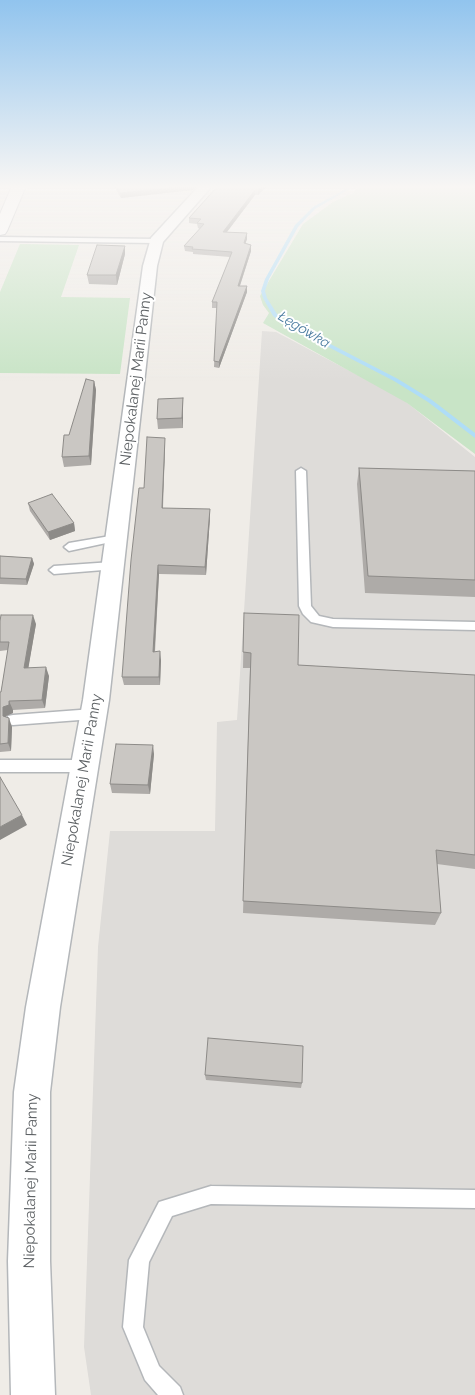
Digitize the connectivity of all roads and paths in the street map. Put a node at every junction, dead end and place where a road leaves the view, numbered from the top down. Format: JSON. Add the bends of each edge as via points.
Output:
{"nodes":[{"id":1,"x":154,"y":251,"type":"edge"},
{"id":2,"x":301,"y":470,"type":"dead end"},
{"id":3,"x":116,"y":538,"type":"junction"},
{"id":4,"x":70,"y":547,"type":"dead end"},
{"id":5,"x":112,"y":566,"type":"junction"},
{"id":6,"x":54,"y":570,"type":"dead end"},
{"id":7,"x":475,"y":626,"type":"edge"},
{"id":8,"x":94,"y":714,"type":"junction"},
{"id":9,"x":13,"y":720,"type":"dead end"},
{"id":10,"x":0,"y":766,"type":"edge"},
{"id":11,"x":84,"y":766,"type":"junction"},
{"id":12,"x":475,"y":1199,"type":"edge"},
{"id":13,"x":33,"y":1395,"type":"edge"},
{"id":14,"x":172,"y":1395,"type":"edge"}],
"edges":[{"from":1,"to":3,"type":"street","name":"Niepokalanej Marii Panny"},
{"from":2,"to":7,"type":"lane","via":[[307,611],[315,618],[333,623]]},
{"from":3,"to":4,"type":"lane"},
{"from":3,"to":5,"type":"street","name":"Niepokalanej Marii Panny"},
{"from":5,"to":6,"type":"lane"},
{"from":5,"to":8,"type":"street","name":"Niepokalanej Marii Panny"},
{"from":8,"to":9,"type":"lane"},
{"from":8,"to":11,"type":"street","name":"Niepokalanej Marii Panny"},
{"from":10,"to":11,"type":"lane"},
{"from":11,"to":13,"type":"street","name":"Niepokalanej Marii Panny","via":[[43,1007],[32,1092],[29,1261]]},
{"from":12,"to":14,"type":"lane","via":[[211,1194],[166,1209],[139,1260],[133,1327],[152,1373]]}]}
